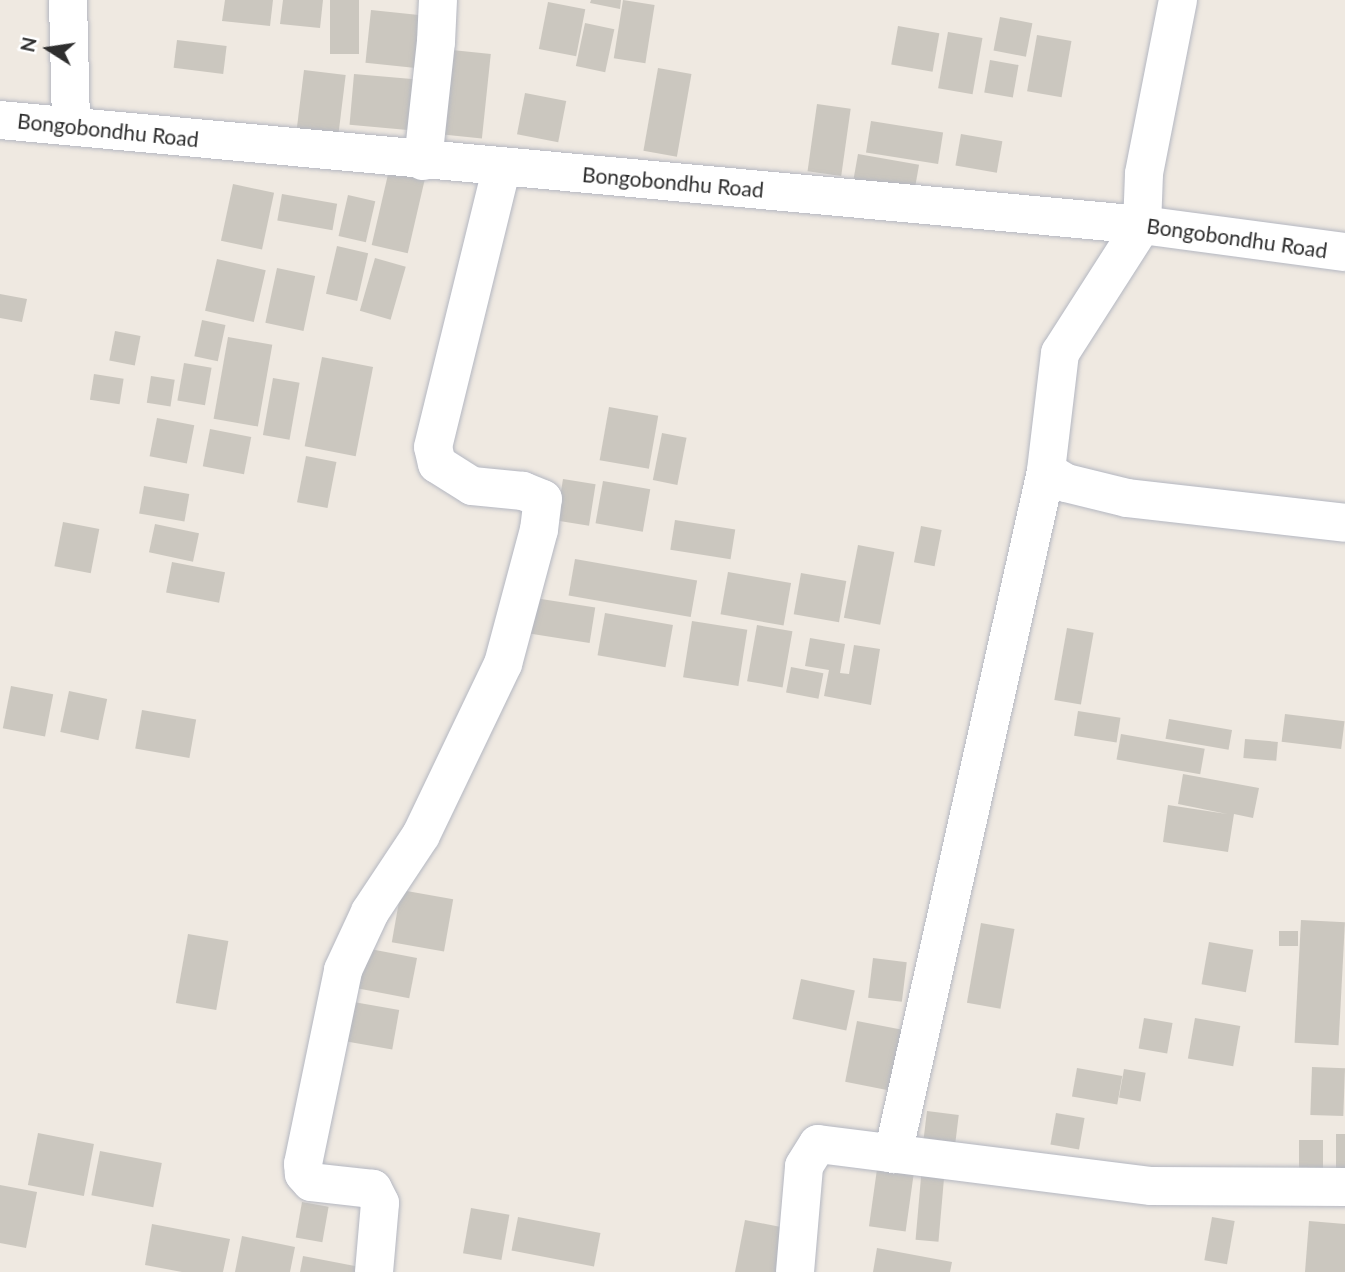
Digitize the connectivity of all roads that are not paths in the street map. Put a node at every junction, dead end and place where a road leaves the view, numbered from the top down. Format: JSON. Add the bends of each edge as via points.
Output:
{"nodes":[{"id":1,"x":68,"y":0,"type":"edge"},
{"id":2,"x":438,"y":0,"type":"edge"},
{"id":3,"x":1178,"y":0,"type":"edge"},
{"id":4,"x":0,"y":120,"type":"edge"},
{"id":5,"x":71,"y":126,"type":"junction"},
{"id":6,"x":423,"y":161,"type":"junction"},
{"id":7,"x":502,"y":167,"type":"junction"},
{"id":8,"x":1142,"y":225,"type":"junction"},
{"id":9,"x":1345,"y":252,"type":"edge"},
{"id":10,"x":1046,"y":471,"type":"junction"},
{"id":11,"x":1345,"y":523,"type":"edge"},
{"id":12,"x":892,"y":1154,"type":"junction"},
{"id":13,"x":1345,"y":1187,"type":"edge"},
{"id":14,"x":374,"y":1272,"type":"edge"},
{"id":15,"x":795,"y":1272,"type":"edge"}],
"edges":[{"from":1,"to":5,"type":"street"},
{"from":2,"to":6,"type":"street"},
{"from":3,"to":8,"type":"street","via":[[1144,174]]},
{"from":4,"to":5,"type":"street","name":"Bongobondhu Road"},
{"from":5,"to":6,"type":"street","name":"Bongobondhu Road"},
{"from":6,"to":7,"type":"street","name":"Bongobondhu Road"},
{"from":7,"to":8,"type":"street","name":"Bongobondhu Road"},
{"from":7,"to":14,"type":"street","via":[[433,447],[437,464],[472,486],[523,491],[543,499],[539,530],[503,664],[421,835],[370,912],[343,970],[303,1164],[310,1182],[373,1189],[380,1203]]},
{"from":8,"to":9,"type":"street","name":"Bongobondhu Road"},
{"from":8,"to":10,"type":"street","via":[[1060,353]]},
{"from":10,"to":11,"type":"street","via":[[1066,483],[1127,498]]},
{"from":10,"to":12,"type":"street"},
{"from":12,"to":13,"type":"street","via":[[1151,1186]]},
{"from":12,"to":15,"type":"street","via":[[818,1144],[804,1166]]}]}
